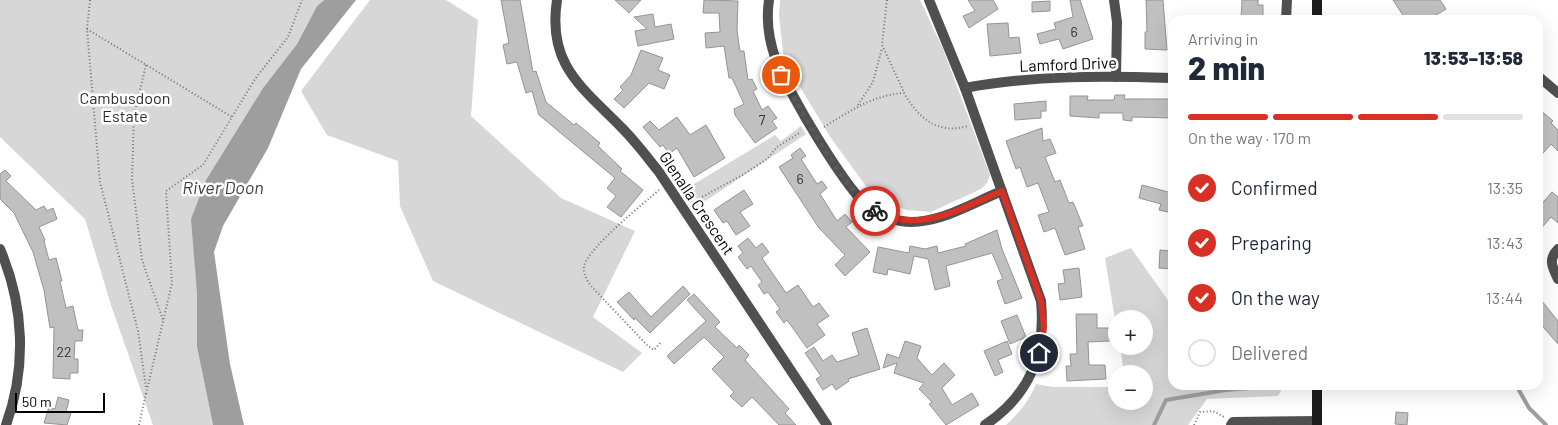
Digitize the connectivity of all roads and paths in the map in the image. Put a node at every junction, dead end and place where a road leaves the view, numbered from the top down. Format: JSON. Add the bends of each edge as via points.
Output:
{"nodes":[{"id":1,"x":90,"y":0,"type":"edge"},
{"id":2,"x":302,"y":0,"type":"edge"},
{"id":3,"x":556,"y":0,"type":"edge"},
{"id":4,"x":769,"y":0,"type":"edge"},
{"id":5,"x":887,"y":0,"type":"edge"},
{"id":6,"x":928,"y":0,"type":"edge"},
{"id":7,"x":1114,"y":0,"type":"edge"},
{"id":8,"x":1287,"y":0,"type":"edge"},
{"id":9,"x":1317,"y":0,"type":"edge"},
{"id":10,"x":1286,"y":15,"type":"edge"},
{"id":11,"x":1317,"y":15,"type":"edge"},
{"id":12,"x":86,"y":29,"type":"junction"},
{"id":13,"x":882,"y":46,"type":"junction"},
{"id":14,"x":146,"y":65,"type":"junction"},
{"id":15,"x":1116,"y":76,"type":"junction"},
{"id":16,"x":1168,"y":78,"type":"edge"},
{"id":17,"x":1543,"y":80,"type":"edge"},
{"id":18,"x":965,"y":88,"type":"junction"},
{"id":19,"x":904,"y":93,"type":"dead end"},
{"id":20,"x":1558,"y":93,"type":"edge"},
{"id":21,"x":857,"y":106,"type":"dead end"},
{"id":22,"x":232,"y":118,"type":"junction"},
{"id":23,"x":667,"y":184,"type":"junction"},
{"id":24,"x":1002,"y":191,"type":"junction"},
{"id":25,"x":0,"y":248,"type":"edge"},
{"id":26,"x":1558,"y":249,"type":"edge"},
{"id":27,"x":1558,"y":279,"type":"edge"},
{"id":28,"x":163,"y":320,"type":"junction"},
{"id":29,"x":661,"y":342,"type":"dead end"},
{"id":30,"x":1317,"y":390,"type":"edge"},
{"id":31,"x":146,"y":394,"type":"junction"},
{"id":32,"x":1232,"y":423,"type":"edge"},
{"id":33,"x":1317,"y":423,"type":"edge"},
{"id":34,"x":6,"y":425,"type":"edge"},
{"id":35,"x":139,"y":425,"type":"edge"},
{"id":36,"x":827,"y":425,"type":"edge"},
{"id":37,"x":985,"y":425,"type":"edge"},
{"id":38,"x":1194,"y":425,"type":"edge"}],
"edges":[{"from":1,"to":12,"type":"path"},
{"from":2,"to":22,"type":"path","via":[[288,37]]},
{"from":3,"to":23,"type":"street","name":"Glenalla Crescent","via":[[556,40],[565,67],[593,101],[641,148]]},
{"from":4,"to":24,"type":"street","via":[[769,34],[781,75],[843,175],[872,210],[901,221],[921,221]]},
{"from":5,"to":13,"type":"path"},
{"from":6,"to":18,"type":"street"},
{"from":7,"to":15,"type":"street"},
{"from":8,"to":10,"type":"street"},
{"from":9,"to":11,"type":"street"},
{"from":12,"to":14,"type":"path"},
{"from":12,"to":31,"type":"path","via":[[100,182],[138,332]]},
{"from":13,"to":19,"type":"path"},
{"from":13,"to":21,"type":"path","via":[[876,74]]},
{"from":14,"to":22,"type":"path"},
{"from":14,"to":28,"type":"path","via":[[134,115],[132,179],[142,260]]},
{"from":15,"to":16,"type":"street","name":"Lamford Drive"},
{"from":15,"to":18,"type":"street","name":"Lamford Drive","via":[[1032,79]]},
{"from":17,"to":20,"type":"street"},
{"from":18,"to":24,"type":"street"},
{"from":22,"to":28,"type":"path","via":[[203,165],[166,191],[172,283]]},
{"from":23,"to":29,"type":"path","via":[[599,245],[584,266],[585,278],[592,287],[647,345],[654,350]]},
{"from":23,"to":36,"type":"street","name":"Glenalla Crescent"},
{"from":24,"to":37,"type":"street","via":[[1041,301],[1044,327],[1033,372],[1009,406]]},
{"from":25,"to":34,"type":"street","via":[[17,304],[21,348],[15,397]]},
{"from":26,"to":27,"type":"street","via":[[1553,254],[1551,266]]},
{"from":28,"to":31,"type":"path"},
{"from":30,"to":33,"type":"street"},
{"from":31,"to":35,"type":"path"},
{"from":32,"to":33,"type":"street"},
{"from":32,"to":38,"type":"path","via":[[1212,411],[1200,412]]}]}
